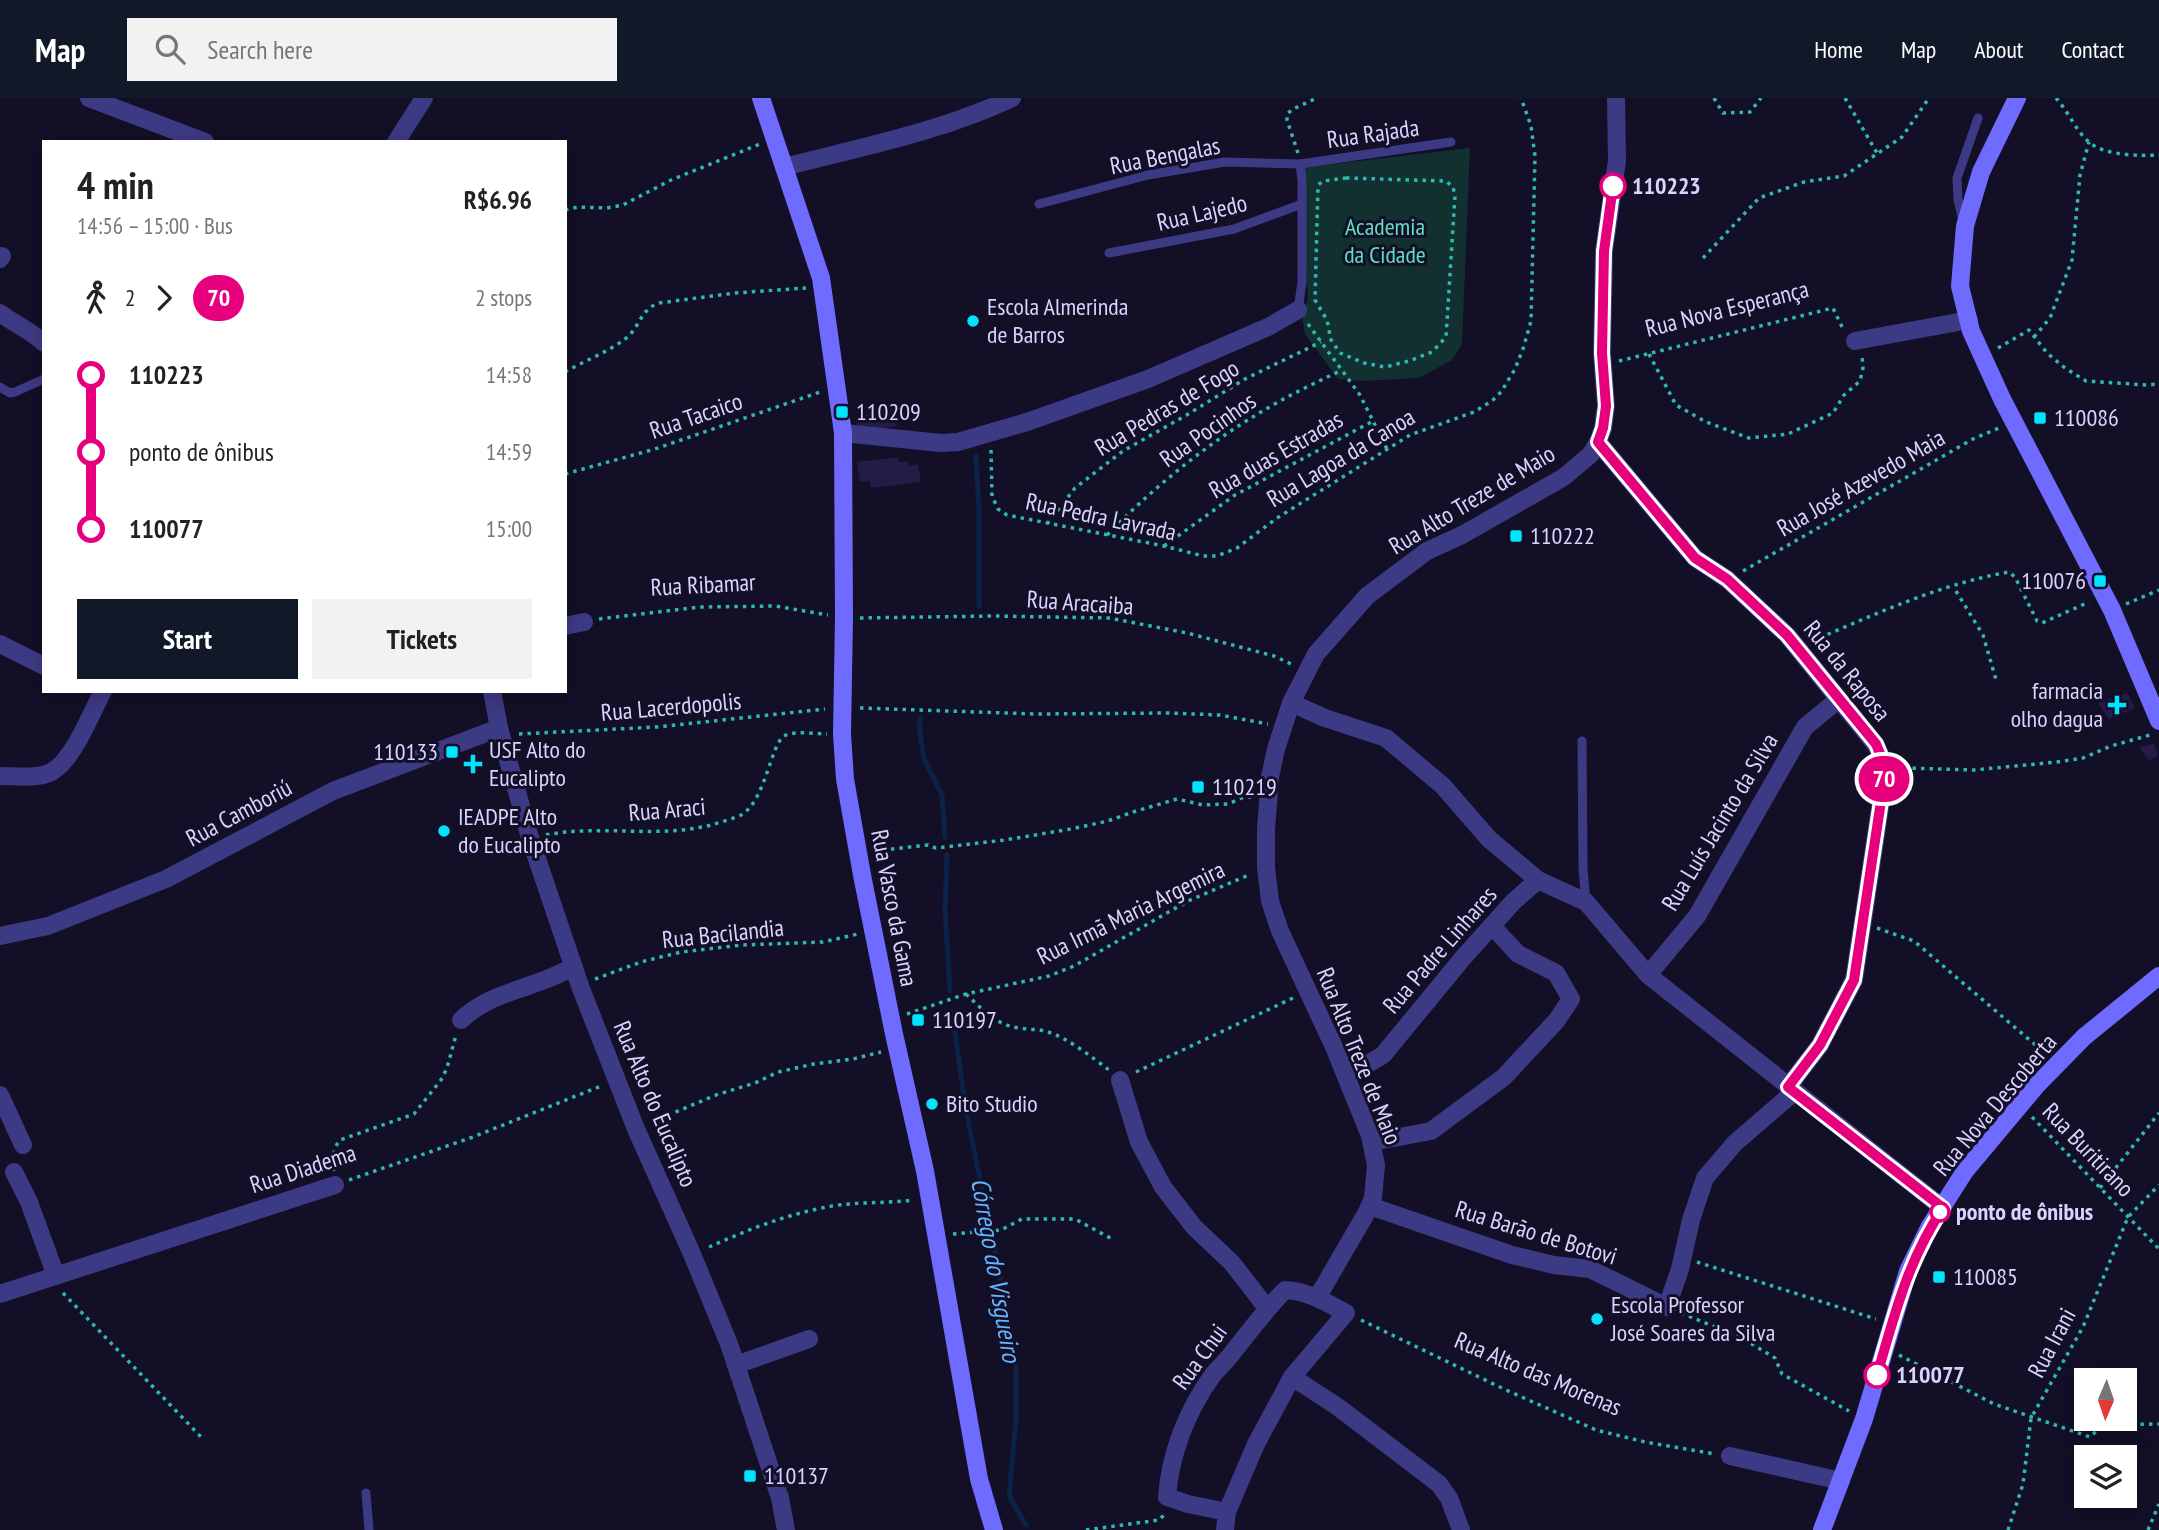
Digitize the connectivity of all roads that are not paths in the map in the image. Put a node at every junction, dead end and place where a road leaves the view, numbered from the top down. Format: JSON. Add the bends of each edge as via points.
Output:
{"nodes":[{"id":1,"x":89,"y":98,"type":"edge"},
{"id":2,"x":424,"y":98,"type":"edge"},
{"id":3,"x":761,"y":98,"type":"edge"},
{"id":4,"x":1012,"y":98,"type":"edge"},
{"id":5,"x":1616,"y":98,"type":"edge"},
{"id":6,"x":2017,"y":98,"type":"edge"},
{"id":7,"x":1978,"y":118,"type":"dead end"},
{"id":8,"x":200,"y":140,"type":"edge"},
{"id":9,"x":397,"y":140,"type":"edge"},
{"id":10,"x":1451,"y":142,"type":"dead end"},
{"id":11,"x":1300,"y":164,"type":"junction"},
{"id":12,"x":784,"y":167,"type":"junction"},
{"id":13,"x":1039,"y":204,"type":"dead end"},
{"id":14,"x":1302,"y":204,"type":"junction"},
{"id":15,"x":1965,"y":226,"type":"junction"},
{"id":16,"x":1109,"y":253,"type":"dead end"},
{"id":17,"x":1298,"y":310,"type":"joint"},
{"id":18,"x":0,"y":313,"type":"edge"},
{"id":19,"x":1969,"y":320,"type":"junction"},
{"id":20,"x":1858,"y":340,"type":"road end"},
{"id":21,"x":42,"y":341,"type":"edge"},
{"id":22,"x":42,"y":380,"type":"edge"},
{"id":23,"x":0,"y":387,"type":"edge"},
{"id":24,"x":843,"y":433,"type":"junction"},
{"id":25,"x":1598,"y":442,"type":"junction"},
{"id":26,"x":584,"y":622,"type":"road end"},
{"id":27,"x":567,"y":626,"type":"edge"},
{"id":28,"x":0,"y":645,"type":"edge"},
{"id":29,"x":42,"y":665,"type":"edge"},
{"id":30,"x":101,"y":693,"type":"edge"},
{"id":31,"x":492,"y":693,"type":"edge"},
{"id":32,"x":1839,"y":699,"type":"junction"},
{"id":33,"x":1291,"y":703,"type":"junction"},
{"id":34,"x":2159,"y":721,"type":"edge"},
{"id":35,"x":500,"y":733,"type":"junction"},
{"id":36,"x":1582,"y":741,"type":"dead end"},
{"id":37,"x":0,"y":776,"type":"edge"},
{"id":38,"x":1538,"y":880,"type":"junction"},
{"id":39,"x":1586,"y":902,"type":"junction"},
{"id":40,"x":1492,"y":926,"type":"junction"},
{"id":41,"x":0,"y":936,"type":"edge"},
{"id":42,"x":574,"y":967,"type":"junction"},
{"id":43,"x":1648,"y":975,"type":"junction"},
{"id":44,"x":2159,"y":976,"type":"edge"},
{"id":45,"x":461,"y":1020,"type":"road end"},
{"id":46,"x":1346,"y":1077,"type":"junction"},
{"id":47,"x":1120,"y":1080,"type":"road end"},
{"id":48,"x":1791,"y":1089,"type":"junction"},
{"id":49,"x":0,"y":1095,"type":"edge"},
{"id":50,"x":1372,"y":1142,"type":"junction"},
{"id":51,"x":23,"y":1144,"type":"dead end"},
{"id":52,"x":14,"y":1172,"type":"dead end"},
{"id":53,"x":335,"y":1185,"type":"road end"},
{"id":54,"x":1370,"y":1206,"type":"junction"},
{"id":55,"x":1943,"y":1208,"type":"junction"},
{"id":56,"x":53,"y":1277,"type":"junction"},
{"id":57,"x":0,"y":1294,"type":"edge"},
{"id":58,"x":1317,"y":1298,"type":"junction"},
{"id":59,"x":1267,"y":1308,"type":"junction"},
{"id":60,"x":809,"y":1339,"type":"dead end"},
{"id":61,"x":736,"y":1365,"type":"junction"},
{"id":62,"x":1292,"y":1377,"type":"junction"},
{"id":63,"x":1730,"y":1456,"type":"road end"},
{"id":64,"x":1841,"y":1481,"type":"junction"},
{"id":65,"x":366,"y":1493,"type":"dead end"},
{"id":66,"x":1226,"y":1521,"type":"edge"},
{"id":67,"x":369,"y":1530,"type":"edge"},
{"id":68,"x":786,"y":1530,"type":"edge"},
{"id":69,"x":993,"y":1530,"type":"edge"},
{"id":70,"x":1461,"y":1530,"type":"edge"},
{"id":71,"x":1822,"y":1530,"type":"edge"}],
"edges":[{"from":1,"to":8,"type":"street"},
{"from":2,"to":9,"type":"street"},
{"from":3,"to":12,"type":"main road","name":"Rua Vasco da Gama"},
{"from":4,"to":12,"type":"street","via":[[936,127]]},
{"from":5,"to":25,"type":"street","name":"Rua Alto Treze de Maio","via":[[1616,161],[1604,251],[1606,406]]},
{"from":6,"to":15,"type":"main road","via":[[1981,172]]},
{"from":7,"to":15,"type":"lane","via":[[1957,178]]},
{"from":10,"to":11,"type":"lane","name":"Rua Rajada"},
{"from":11,"to":13,"type":"lane","name":"Rua Bengalas","via":[[1225,162],[1148,175]]},
{"from":11,"to":14,"type":"lane"},
{"from":12,"to":24,"type":"main road","name":"Rua Vasco da Gama","via":[[822,286]]},
{"from":14,"to":16,"type":"lane","name":"Rua Lajedo","via":[[1234,229]]},
{"from":14,"to":17,"type":"lane"},
{"from":15,"to":19,"type":"main road","via":[[1960,286]]},
{"from":17,"to":24,"type":"street","via":[[1148,379],[958,443]]},
{"from":18,"to":21,"type":"street"},
{"from":19,"to":20,"type":"street"},
{"from":19,"to":34,"type":"main road","via":[[2013,421],[2108,602]]},
{"from":22,"to":23,"type":"lane","via":[[10,393]]},
{"from":24,"to":69,"type":"main road","name":"Rua Vasco da Gama","via":[[845,779],[930,1197],[979,1479]]},
{"from":25,"to":32,"type":"street","name":"Rua da Raposa","via":[[1695,558],[1727,579],[1787,635]]},
{"from":25,"to":33,"type":"street","name":"Rua Alto Treze de Maio","via":[[1564,477],[1427,551],[1367,596],[1316,654]]},
{"from":26,"to":27,"type":"street"},
{"from":28,"to":29,"type":"street"},
{"from":30,"to":37,"type":"street","via":[[61,765],[42,775]]},
{"from":31,"to":35,"type":"street","name":"Rua Alto do Eucalipto"},
{"from":32,"to":43,"type":"street","name":"Rua Luís Jacinto da Silva","via":[[1805,727],[1697,916]]},
{"from":32,"to":48,"type":"street","name":"Rua da Raposa","via":[[1876,744],[1886,768],[1854,980]]},
{"from":33,"to":38,"type":"street","via":[[1386,738],[1443,786],[1489,839]]},
{"from":33,"to":46,"type":"street","name":"Rua Alto Treze de Maio","via":[[1276,749],[1265,868],[1280,931]]},
{"from":35,"to":41,"type":"street","name":"Rua Camboriú","via":[[332,791],[166,879],[48,926]]},
{"from":35,"to":42,"type":"street","name":"Rua Alto do Eucalipto"},
{"from":36,"to":39,"type":"lane"},
{"from":38,"to":39,"type":"street"},
{"from":38,"to":40,"type":"street","name":"Rua Padre Linhares"},
{"from":39,"to":43,"type":"street"},
{"from":40,"to":46,"type":"street","name":"Rua Padre Linhares","via":[[1383,1055]]},
{"from":40,"to":50,"type":"street","via":[[1518,954],[1556,973],[1571,999],[1504,1077],[1431,1131]]},
{"from":42,"to":45,"type":"street","via":[[496,996]]},
{"from":42,"to":61,"type":"street","name":"Rua Alto do Eucalipto","via":[[636,1129]]},
{"from":43,"to":48,"type":"street"},
{"from":44,"to":55,"type":"main road","name":"Rua Nova Descoberta","via":[[2084,1037],[2038,1085],[1965,1171]]},
{"from":46,"to":50,"type":"street","name":"Rua Alto Treze de Maio"},
{"from":47,"to":59,"type":"street","via":[[1139,1142],[1163,1187]]},
{"from":48,"to":54,"type":"street","name":"Rua Barão de Botovi","via":[[1705,1178],[1667,1307],[1590,1269],[1512,1255]]},
{"from":48,"to":55,"type":"street"},
{"from":49,"to":51,"type":"street"},
{"from":50,"to":54,"type":"street","name":"Rua Alto Treze de Maio","via":[[1376,1165]]},
{"from":52,"to":56,"type":"street","via":[[29,1202]]},
{"from":53,"to":56,"type":"street","name":"Rua Diadema"},
{"from":54,"to":58,"type":"street","name":"Rua Alto Treze de Maio"},
{"from":55,"to":64,"type":"main road","name":"Rua Nova Descoberta","via":[[1908,1271]]},
{"from":56,"to":57,"type":"street","name":"Rua Diadema"},
{"from":58,"to":59,"type":"street","name":"Rua Chui","via":[[1285,1290]]},
{"from":58,"to":62,"type":"street","name":"Rua Chui","via":[[1341,1310]]},
{"from":59,"to":66,"type":"street","name":"Rua Chui","via":[[1196,1400],[1171,1466],[1167,1497]]},
{"from":60,"to":61,"type":"street"},
{"from":61,"to":68,"type":"street","name":"Rua Alto do Eucalipto","via":[[780,1498]]},
{"from":62,"to":66,"type":"street","via":[[1256,1444]]},
{"from":62,"to":70,"type":"street","via":[[1439,1484]]},
{"from":63,"to":64,"type":"street"},
{"from":64,"to":71,"type":"main road","name":"Rua Nova Descoberta"},
{"from":65,"to":67,"type":"lane"}]}
